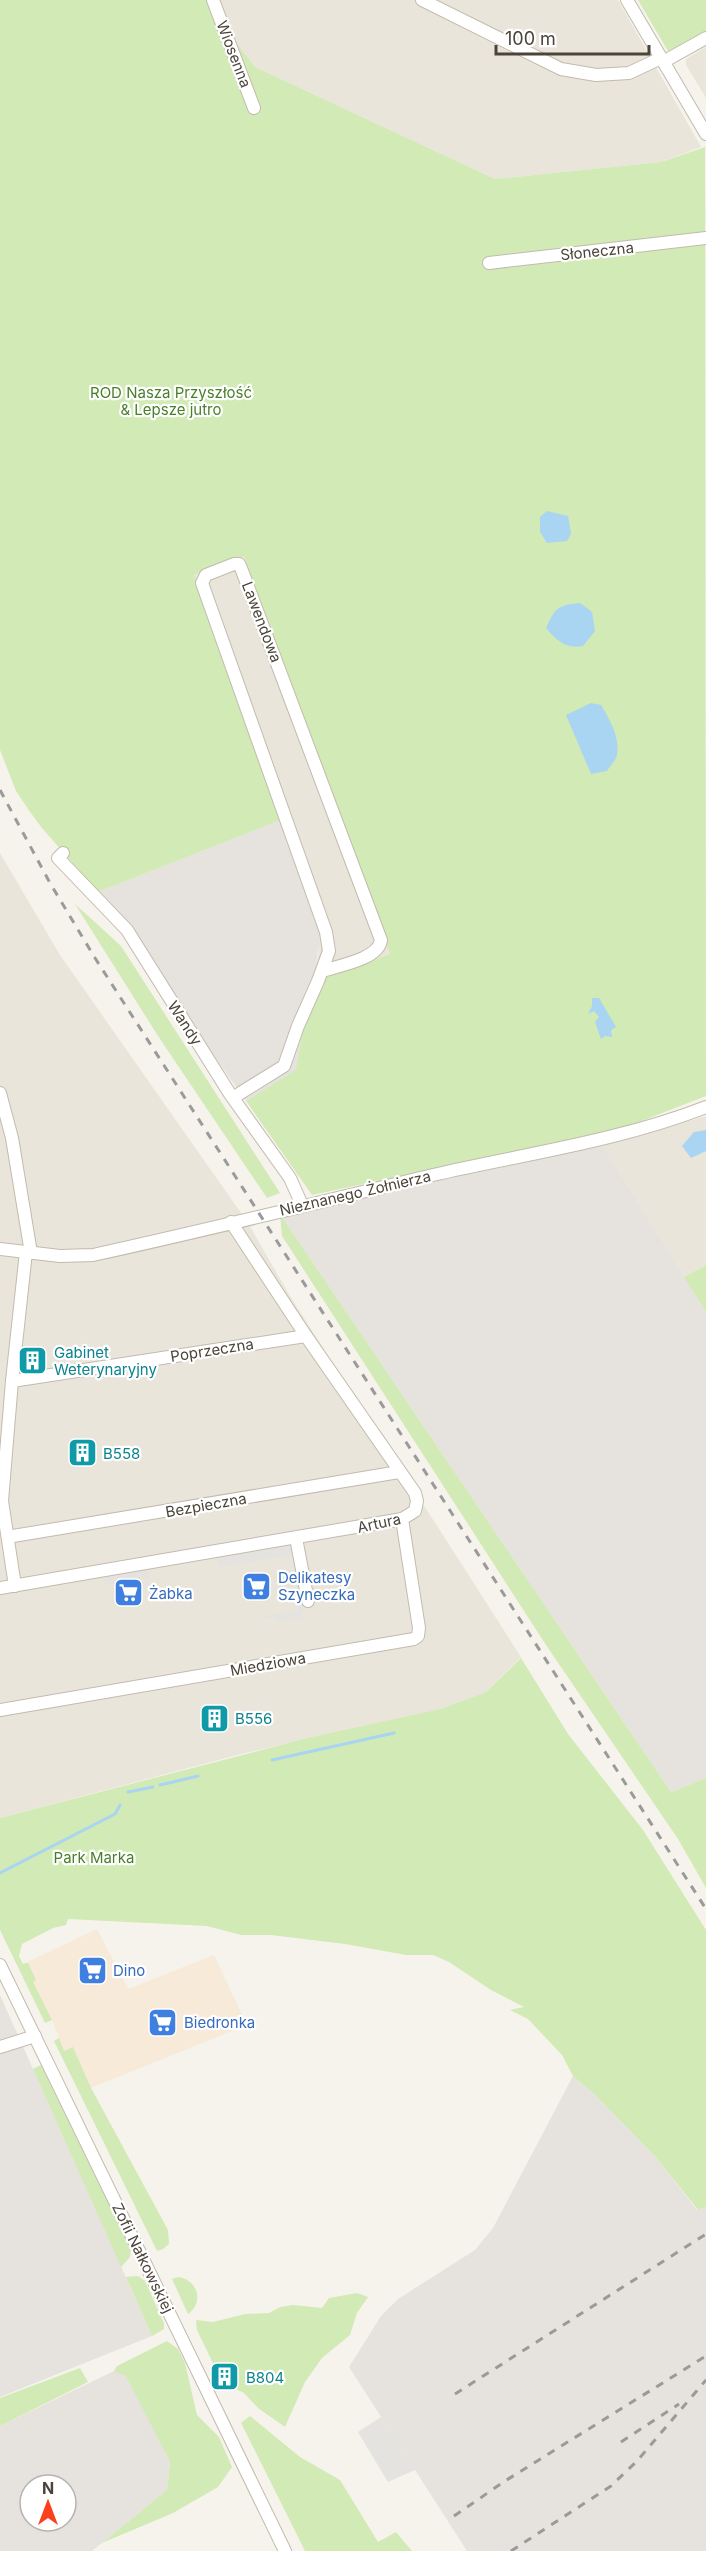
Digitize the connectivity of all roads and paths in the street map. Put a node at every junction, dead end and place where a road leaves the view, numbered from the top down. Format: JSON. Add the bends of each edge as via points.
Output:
{"nodes":[{"id":1,"x":213,"y":0,"type":"edge"},
{"id":2,"x":422,"y":0,"type":"edge"},
{"id":3,"x":627,"y":0,"type":"edge"},
{"id":4,"x":706,"y":38,"type":"edge"},
{"id":5,"x":662,"y":60,"type":"junction"},
{"id":6,"x":254,"y":108,"type":"dead end"},
{"id":7,"x":705,"y":128,"type":"edge"},
{"id":8,"x":706,"y":238,"type":"edge"},
{"id":9,"x":489,"y":263,"type":"dead end"},
{"id":10,"x":63,"y":853,"type":"dead end"},
{"id":11,"x":322,"y":971,"type":"junction"},
{"id":12,"x":0,"y":1094,"type":"edge"},
{"id":13,"x":234,"y":1097,"type":"junction"},
{"id":14,"x":706,"y":1107,"type":"edge"},
{"id":15,"x":303,"y":1205,"type":"junction"},
{"id":16,"x":231,"y":1222,"type":"junction"},
{"id":17,"x":0,"y":1249,"type":"edge"},
{"id":18,"x":29,"y":1252,"type":"junction"},
{"id":19,"x":306,"y":1336,"type":"junction"},
{"id":20,"x":12,"y":1381,"type":"junction"},
{"id":21,"x":399,"y":1472,"type":"junction"},
{"id":22,"x":402,"y":1520,"type":"junction"},
{"id":23,"x":13,"y":1536,"type":"dead end"},
{"id":24,"x":296,"y":1538,"type":"junction"},
{"id":25,"x":15,"y":1586,"type":"junction"},
{"id":26,"x":0,"y":1588,"type":"edge"},
{"id":27,"x":308,"y":1601,"type":"dead end"},
{"id":28,"x":0,"y":1710,"type":"edge"},
{"id":29,"x":0,"y":1965,"type":"edge"},
{"id":30,"x":35,"y":2036,"type":"junction"},
{"id":31,"x":0,"y":2047,"type":"edge"},
{"id":32,"x":285,"y":2551,"type":"edge"}],
"edges":[{"from":1,"to":6,"type":"street","name":"Wiosenna"},
{"from":2,"to":5,"type":"street","via":[[561,69],[597,75],[629,73]]},
{"from":3,"to":5,"type":"street"},
{"from":4,"to":5,"type":"street"},
{"from":5,"to":7,"type":"street"},
{"from":8,"to":9,"type":"street","name":"Słoneczna"},
{"from":10,"to":13,"type":"street","name":"Wandy","via":[[58,858],[127,930]]},
{"from":11,"to":11,"type":"street","name":"Lawendowa","via":[[329,951],[326,932],[202,583],[206,575],[234,564],[242,568],[381,940],[380,947],[371,955]]},
{"from":11,"to":13,"type":"street","name":"Lawendowa","via":[[284,1066]]},
{"from":12,"to":18,"type":"street","via":[[12,1138]]},
{"from":13,"to":15,"type":"street","name":"Wandy","via":[[290,1178]]},
{"from":14,"to":15,"type":"street","name":"Nieznanego Żołnierza","via":[[628,1133]]},
{"from":15,"to":16,"type":"street","name":"Nieznanego Żołnierza"},
{"from":16,"to":18,"type":"street","name":"Nieznanego Żołnierza","via":[[93,1255]]},
{"from":16,"to":19,"type":"street","name":"Artura"},
{"from":17,"to":18,"type":"street","name":"Nieznanego Żołnierza"},
{"from":18,"to":20,"type":"street"},
{"from":19,"to":20,"type":"street","name":"Poprzeczna"},
{"from":19,"to":21,"type":"street","name":"Artura"},
{"from":20,"to":25,"type":"street","via":[[3,1501]]},
{"from":21,"to":22,"type":"street","name":"Artura","via":[[417,1501],[415,1511]]},
{"from":21,"to":23,"type":"street","name":"Bezpieczna"},
{"from":22,"to":24,"type":"street","name":"Artura"},
{"from":22,"to":28,"type":"street","name":"Miedziowa","via":[[419,1628],[417,1638]]},
{"from":24,"to":25,"type":"street","name":"Artura"},
{"from":24,"to":27,"type":"street"},
{"from":25,"to":26,"type":"street","name":"Artura"},
{"from":29,"to":30,"type":"street","name":"Zofii Nałkowskiej"},
{"from":30,"to":31,"type":"street"},
{"from":30,"to":32,"type":"street","name":"Zofii Nałkowskiej"}]}
